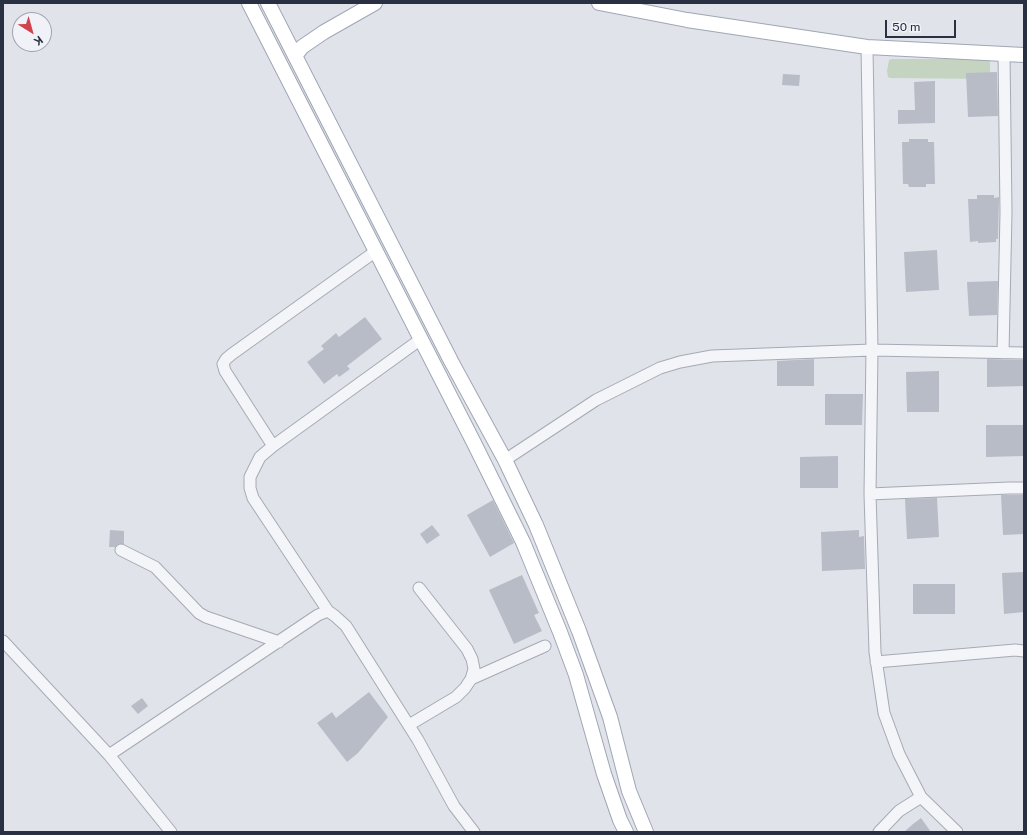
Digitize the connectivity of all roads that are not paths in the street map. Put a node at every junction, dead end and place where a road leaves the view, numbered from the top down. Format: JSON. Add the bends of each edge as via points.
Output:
{"nodes":[{"id":1,"x":249,"y":3,"type":"edge"},
{"id":2,"x":268,"y":3,"type":"edge"},
{"id":3,"x":375,"y":3,"type":"edge"},
{"id":4,"x":599,"y":3,"type":"edge"},
{"id":5,"x":867,"y":47,"type":"junction"},
{"id":6,"x":1004,"y":53,"type":"junction"},
{"id":7,"x":1024,"y":55,"type":"edge"},
{"id":8,"x":295,"y":56,"type":"junction"},
{"id":9,"x":376,"y":251,"type":"junction"},
{"id":10,"x":421,"y":339,"type":"junction"},
{"id":11,"x":872,"y":350,"type":"junction"},
{"id":12,"x":1003,"y":353,"type":"junction"},
{"id":13,"x":1024,"y":353,"type":"edge"},
{"id":14,"x":273,"y":446,"type":"junction"},
{"id":15,"x":505,"y":460,"type":"junction"},
{"id":16,"x":1024,"y":488,"type":"edge"},
{"id":17,"x":870,"y":494,"type":"junction"},
{"id":18,"x":121,"y":550,"type":"dead end"},
{"id":19,"x":419,"y":588,"type":"dead end"},
{"id":20,"x":328,"y":611,"type":"junction"},
{"id":21,"x":3,"y":641,"type":"edge"},
{"id":22,"x":279,"y":642,"type":"junction"},
{"id":23,"x":545,"y":646,"type":"dead end"},
{"id":24,"x":1024,"y":651,"type":"edge"},
{"id":25,"x":876,"y":662,"type":"junction"},
{"id":26,"x":471,"y":679,"type":"junction"},
{"id":27,"x":409,"y":725,"type":"junction"},
{"id":28,"x":108,"y":755,"type":"junction"},
{"id":29,"x":921,"y":797,"type":"junction"},
{"id":30,"x":171,"y":832,"type":"edge"},
{"id":31,"x":474,"y":832,"type":"edge"},
{"id":32,"x":626,"y":832,"type":"edge"},
{"id":33,"x":646,"y":832,"type":"edge"},
{"id":34,"x":879,"y":832,"type":"edge"},
{"id":35,"x":957,"y":832,"type":"edge"}],
"edges":[{"from":1,"to":9,"type":"main road"},
{"from":2,"to":8,"type":"main road"},
{"from":3,"to":8,"type":"main road","via":[[324,32]]},
{"from":4,"to":5,"type":"main road","via":[[687,20]]},
{"from":5,"to":6,"type":"main road"},
{"from":5,"to":11,"type":"street"},
{"from":6,"to":7,"type":"main road"},
{"from":6,"to":12,"type":"street","via":[[1006,213]]},
{"from":8,"to":15,"type":"main road","via":[[451,361]]},
{"from":9,"to":10,"type":"main road"},
{"from":9,"to":14,"type":"street","via":[[226,359],[223,364]]},
{"from":10,"to":14,"type":"street"},
{"from":10,"to":32,"type":"main road","via":[[513,521],[539,581],[576,675],[604,774]]},
{"from":11,"to":12,"type":"street"},
{"from":11,"to":15,"type":"street","via":[[712,356],[680,362],[660,368],[596,400]]},
{"from":11,"to":17,"type":"street"},
{"from":12,"to":13,"type":"street"},
{"from":14,"to":20,"type":"street","via":[[260,457],[253,468],[250,488],[253,498]]},
{"from":15,"to":33,"type":"main road","via":[[536,525],[578,631],[610,717],[629,791]]},
{"from":16,"to":17,"type":"street"},
{"from":17,"to":25,"type":"street"},
{"from":18,"to":22,"type":"street","via":[[155,567],[199,613]]},
{"from":19,"to":26,"type":"street","via":[[467,648],[474,669]]},
{"from":20,"to":22,"type":"street"},
{"from":20,"to":27,"type":"street","via":[[346,626]]},
{"from":21,"to":28,"type":"street"},
{"from":22,"to":28,"type":"street"},
{"from":23,"to":26,"type":"street"},
{"from":24,"to":25,"type":"street"},
{"from":25,"to":29,"type":"street","via":[[884,714],[899,754]]},
{"from":26,"to":27,"type":"street","via":[[456,697]]},
{"from":27,"to":31,"type":"street","via":[[454,806]]},
{"from":28,"to":30,"type":"street"},
{"from":29,"to":34,"type":"street","via":[[899,811]]},
{"from":29,"to":35,"type":"street"}]}
